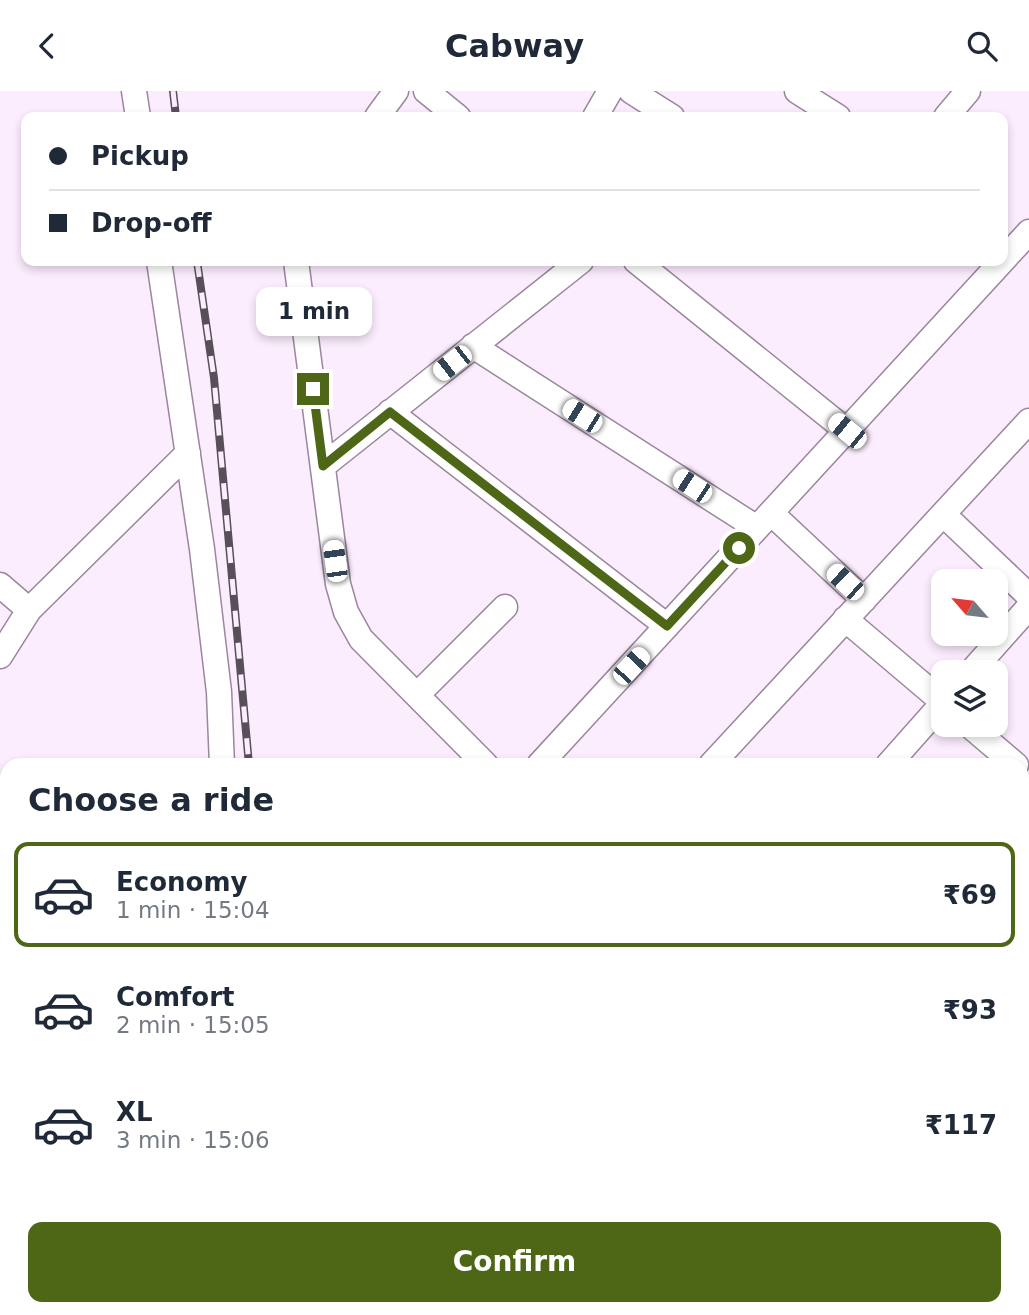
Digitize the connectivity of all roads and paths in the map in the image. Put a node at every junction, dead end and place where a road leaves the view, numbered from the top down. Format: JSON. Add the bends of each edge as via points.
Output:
{"nodes":[{"id":1,"x":134,"y":91,"type":"edge"},
{"id":2,"x":396,"y":91,"type":"edge"},
{"id":3,"x":426,"y":91,"type":"edge"},
{"id":4,"x":610,"y":91,"type":"edge"},
{"id":5,"x":631,"y":91,"type":"edge"},
{"id":6,"x":797,"y":91,"type":"edge"},
{"id":7,"x":968,"y":91,"type":"edge"},
{"id":8,"x":137,"y":112,"type":"edge"},
{"id":9,"x":381,"y":112,"type":"edge"},
{"id":10,"x":452,"y":112,"type":"edge"},
{"id":11,"x":598,"y":112,"type":"edge"},
{"id":12,"x":664,"y":112,"type":"edge"},
{"id":13,"x":830,"y":112,"type":"edge"},
{"id":14,"x":950,"y":112,"type":"edge"},
{"id":15,"x":1029,"y":232,"type":"edge"},
{"id":16,"x":1008,"y":255,"type":"edge"},
{"id":17,"x":160,"y":266,"type":"edge"},
{"id":18,"x":297,"y":266,"type":"edge"},
{"id":19,"x":575,"y":266,"type":"edge"},
{"id":20,"x":642,"y":266,"type":"edge"},
{"id":21,"x":998,"y":266,"type":"edge"},
{"id":22,"x":472,"y":346,"type":"junction"},
{"id":23,"x":390,"y":412,"type":"junction"},
{"id":24,"x":1029,"y":421,"type":"edge"},
{"id":25,"x":847,"y":431,"type":"junction"},
{"id":26,"x":188,"y":453,"type":"junction"},
{"id":27,"x":323,"y":466,"type":"junction"},
{"id":28,"x":943,"y":514,"type":"junction"},
{"id":29,"x":764,"y":521,"type":"junction"},
{"id":30,"x":0,"y":585,"type":"edge"},
{"id":31,"x":1029,"y":596,"type":"edge"},
{"id":32,"x":864,"y":600,"type":"junction"},
{"id":33,"x":505,"y":607,"type":"dead end"},
{"id":34,"x":1029,"y":607,"type":"edge"},
{"id":35,"x":29,"y":610,"type":"junction"},
{"id":36,"x":845,"y":619,"type":"junction"},
{"id":37,"x":667,"y":626,"type":"junction"},
{"id":38,"x":0,"y":656,"type":"edge"},
{"id":39,"x":982,"y":660,"type":"edge"},
{"id":40,"x":931,"y":693,"type":"edge"},
{"id":41,"x":416,"y":695,"type":"junction"},
{"id":42,"x":931,"y":717,"type":"edge"},
{"id":43,"x":983,"y":737,"type":"edge"},
{"id":44,"x":222,"y":758,"type":"edge"},
{"id":45,"x":479,"y":758,"type":"edge"},
{"id":46,"x":546,"y":758,"type":"edge"},
{"id":47,"x":717,"y":758,"type":"edge"},
{"id":48,"x":894,"y":758,"type":"edge"},
{"id":49,"x":1008,"y":758,"type":"edge"}],
"edges":[{"from":1,"to":8,"type":"street"},
{"from":2,"to":9,"type":"street"},
{"from":3,"to":10,"type":"street"},
{"from":4,"to":11,"type":"street"},
{"from":5,"to":12,"type":"street"},
{"from":6,"to":13,"type":"street"},
{"from":7,"to":14,"type":"street"},
{"from":15,"to":16,"type":"street"},
{"from":17,"to":26,"type":"street"},
{"from":18,"to":27,"type":"street"},
{"from":19,"to":22,"type":"street"},
{"from":20,"to":25,"type":"street"},
{"from":21,"to":25,"type":"street"},
{"from":22,"to":23,"type":"street"},
{"from":22,"to":29,"type":"street"},
{"from":23,"to":27,"type":"street"},
{"from":23,"to":37,"type":"street"},
{"from":24,"to":28,"type":"street"},
{"from":25,"to":29,"type":"street"},
{"from":26,"to":35,"type":"street"},
{"from":26,"to":44,"type":"street","via":[[219,692]]},
{"from":27,"to":41,"type":"street","via":[[338,584],[346,611],[361,639]]},
{"from":28,"to":31,"type":"street"},
{"from":28,"to":32,"type":"street"},
{"from":29,"to":32,"type":"street"},
{"from":29,"to":37,"type":"street"},
{"from":30,"to":35,"type":"street"},
{"from":32,"to":36,"type":"street"},
{"from":33,"to":41,"type":"street"},
{"from":34,"to":39,"type":"street"},
{"from":35,"to":38,"type":"street"},
{"from":36,"to":40,"type":"street"},
{"from":36,"to":47,"type":"street"},
{"from":37,"to":46,"type":"street"},
{"from":41,"to":45,"type":"street"},
{"from":42,"to":48,"type":"street"},
{"from":43,"to":49,"type":"street"}]}
